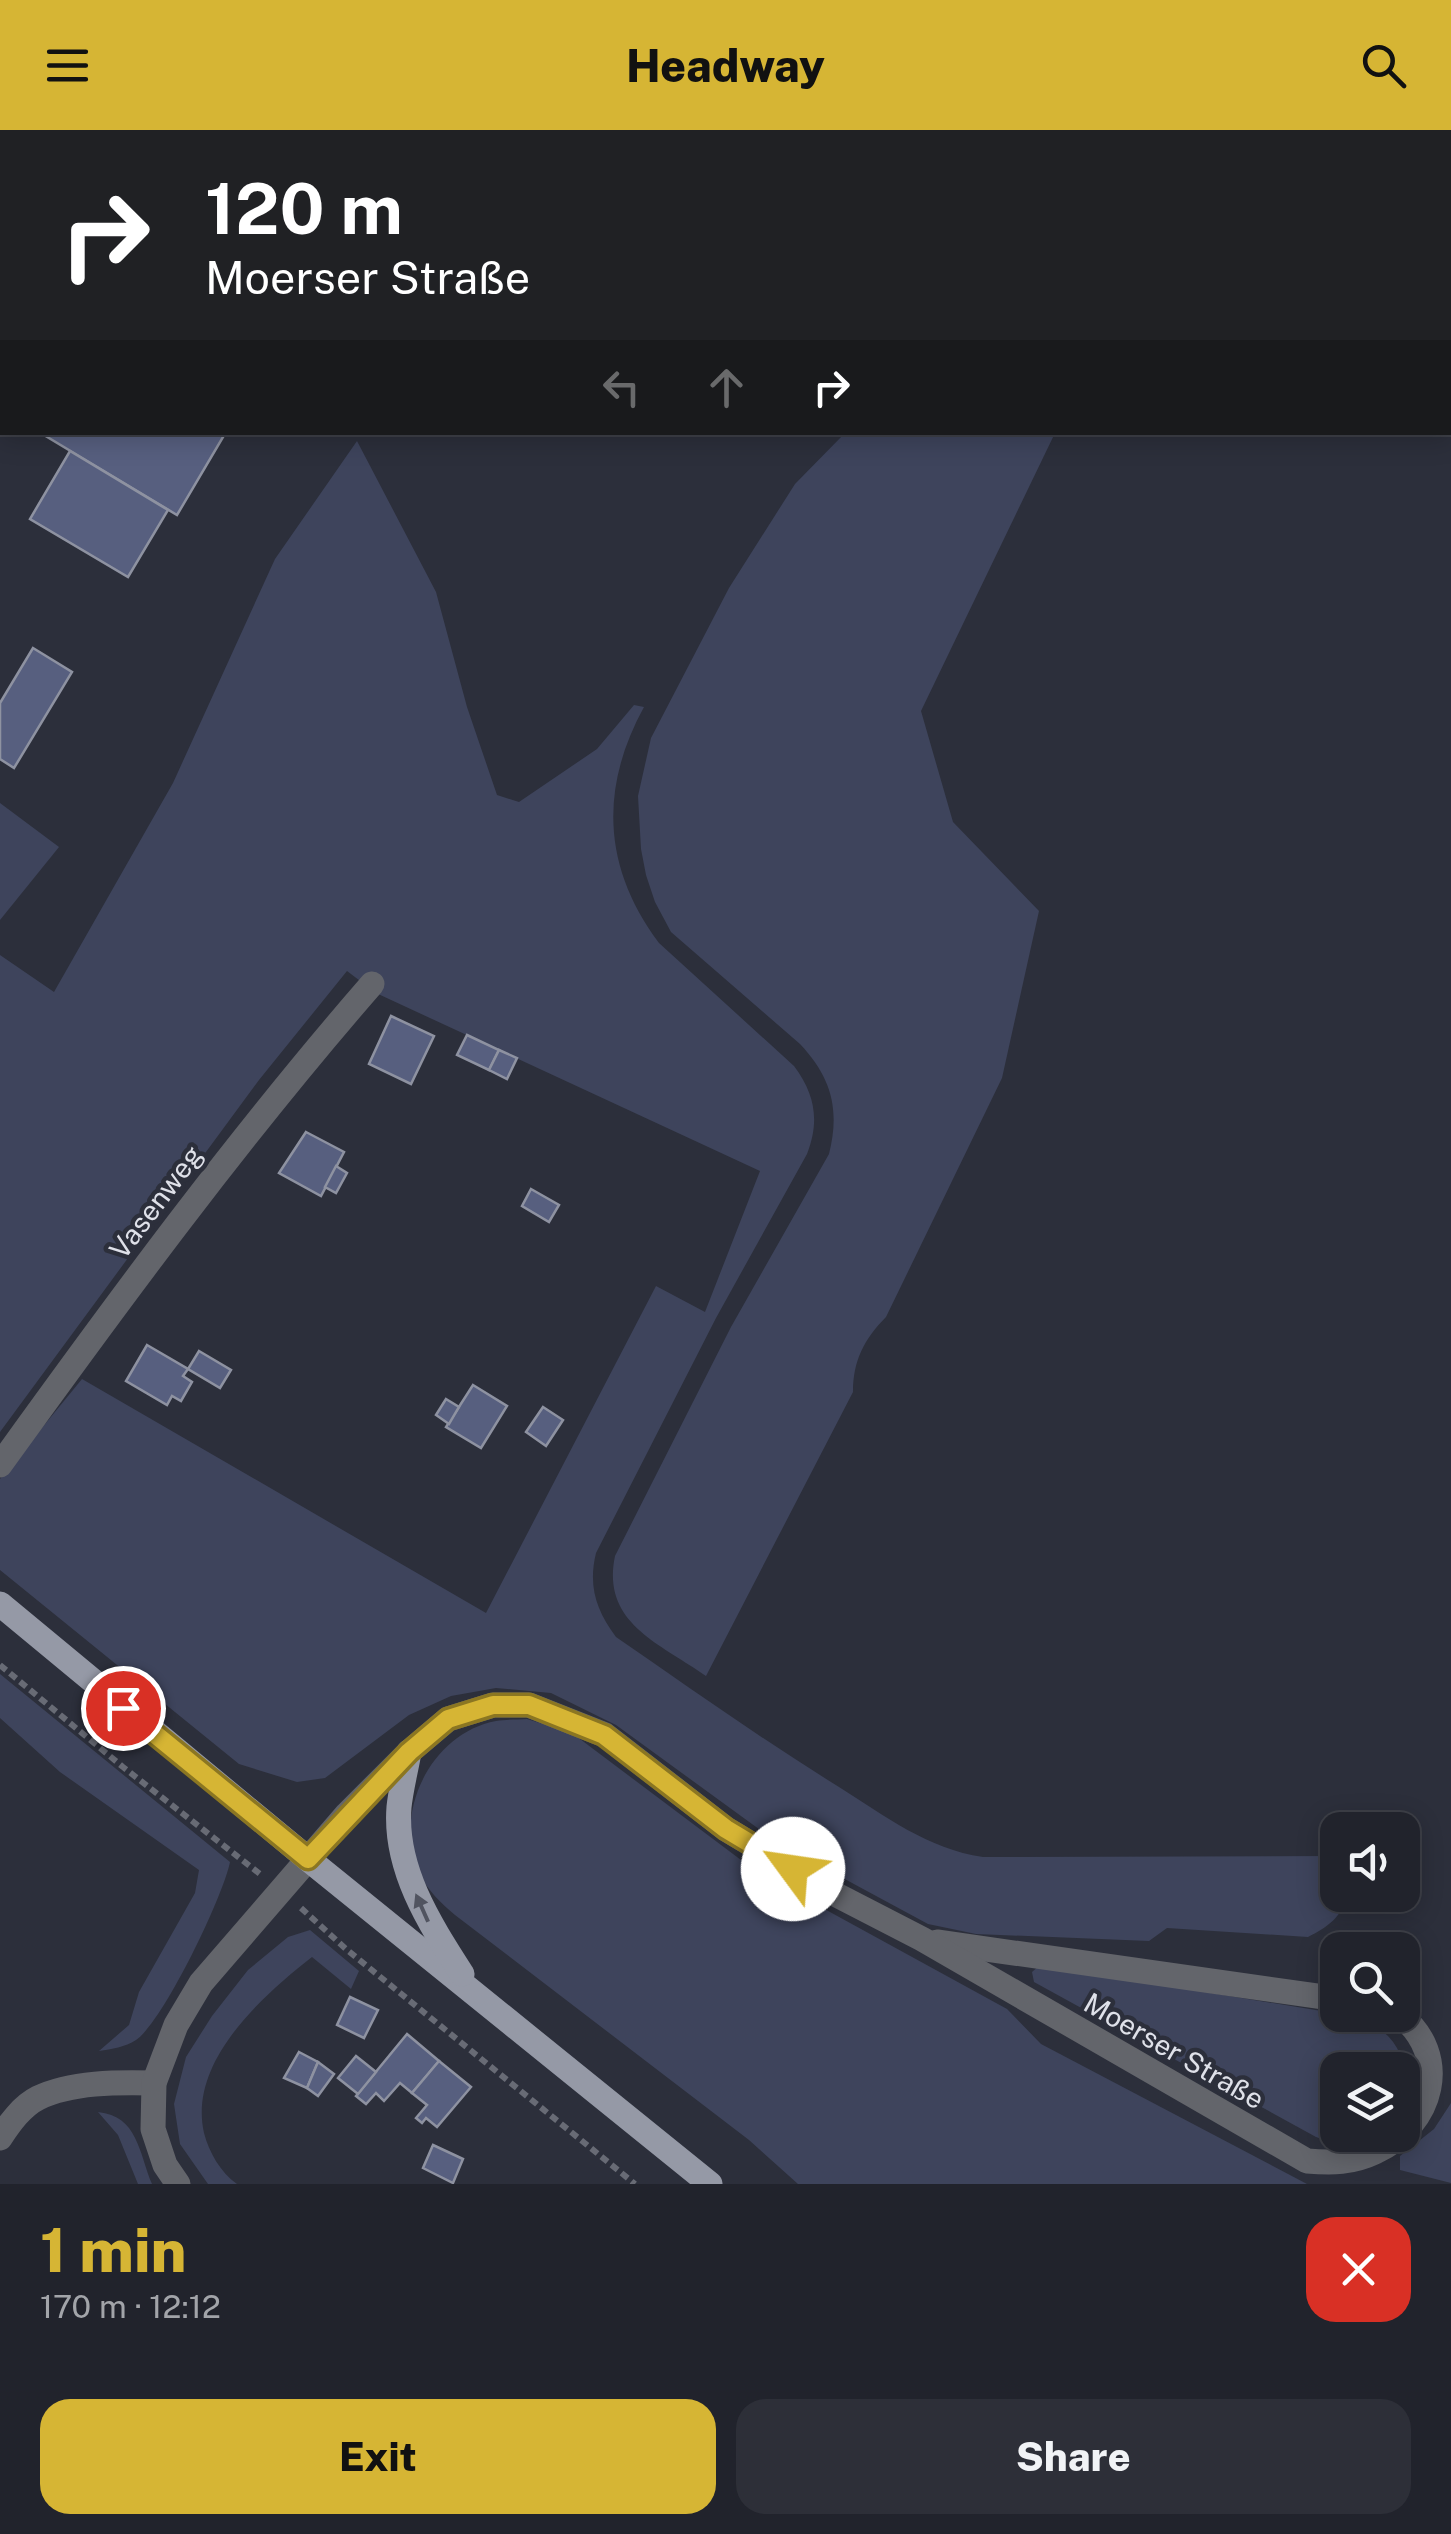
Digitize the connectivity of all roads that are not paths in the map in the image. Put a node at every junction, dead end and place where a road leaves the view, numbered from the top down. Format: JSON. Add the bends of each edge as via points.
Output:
{"nodes":[{"id":1,"x":372,"y":984,"type":"dead end"},
{"id":2,"x":0,"y":1465,"type":"edge"},
{"id":3,"x":0,"y":1604,"type":"edge"},
{"id":4,"x":409,"y":1752,"type":"junction"},
{"id":5,"x":308,"y":1859,"type":"junction"},
{"id":6,"x":922,"y":1940,"type":"junction"},
{"id":7,"x":472,"y":1991,"type":"junction"},
{"id":8,"x":1320,"y":1996,"type":"edge"},
{"id":9,"x":1420,"y":2030,"type":"edge"},
{"id":10,"x":154,"y":2083,"type":"junction"},
{"id":11,"x":0,"y":2138,"type":"edge"},
{"id":12,"x":178,"y":2184,"type":"edge"},
{"id":13,"x":710,"y":2184,"type":"edge"}],
"edges":[{"from":1,"to":2,"type":"street","name":"Vasenweg","via":[[196,1196]]},
{"from":3,"to":5,"type":"main road"},
{"from":4,"to":5,"type":"street","name":"Moerser Straße"},
{"from":4,"to":6,"type":"street","name":"Moerser Straße","via":[[448,1719],[493,1705],[529,1705],[604,1735],[726,1829]]},
{"from":7,"to":4,"type":"main road","one_way":true,"via":[[422,1912],[401,1850],[399,1809]]},
{"from":5,"to":7,"type":"main road"},
{"from":5,"to":10,"type":"street","name":"Moerser Straße","via":[[202,1983],[176,2025]]},
{"from":6,"to":8,"type":"street","name":"Moerser Straße"},
{"from":6,"to":9,"type":"street","name":"Moerser Straße","via":[[1307,2160],[1341,2163],[1374,2153],[1400,2137],[1429,2105],[1437,2074],[1432,2045]]},
{"from":7,"to":13,"type":"main road"},
{"from":10,"to":11,"type":"street","via":[[102,2082],[38,2098]]},
{"from":10,"to":12,"type":"street","name":"Moerser Straße","via":[[153,2128]]}]}
